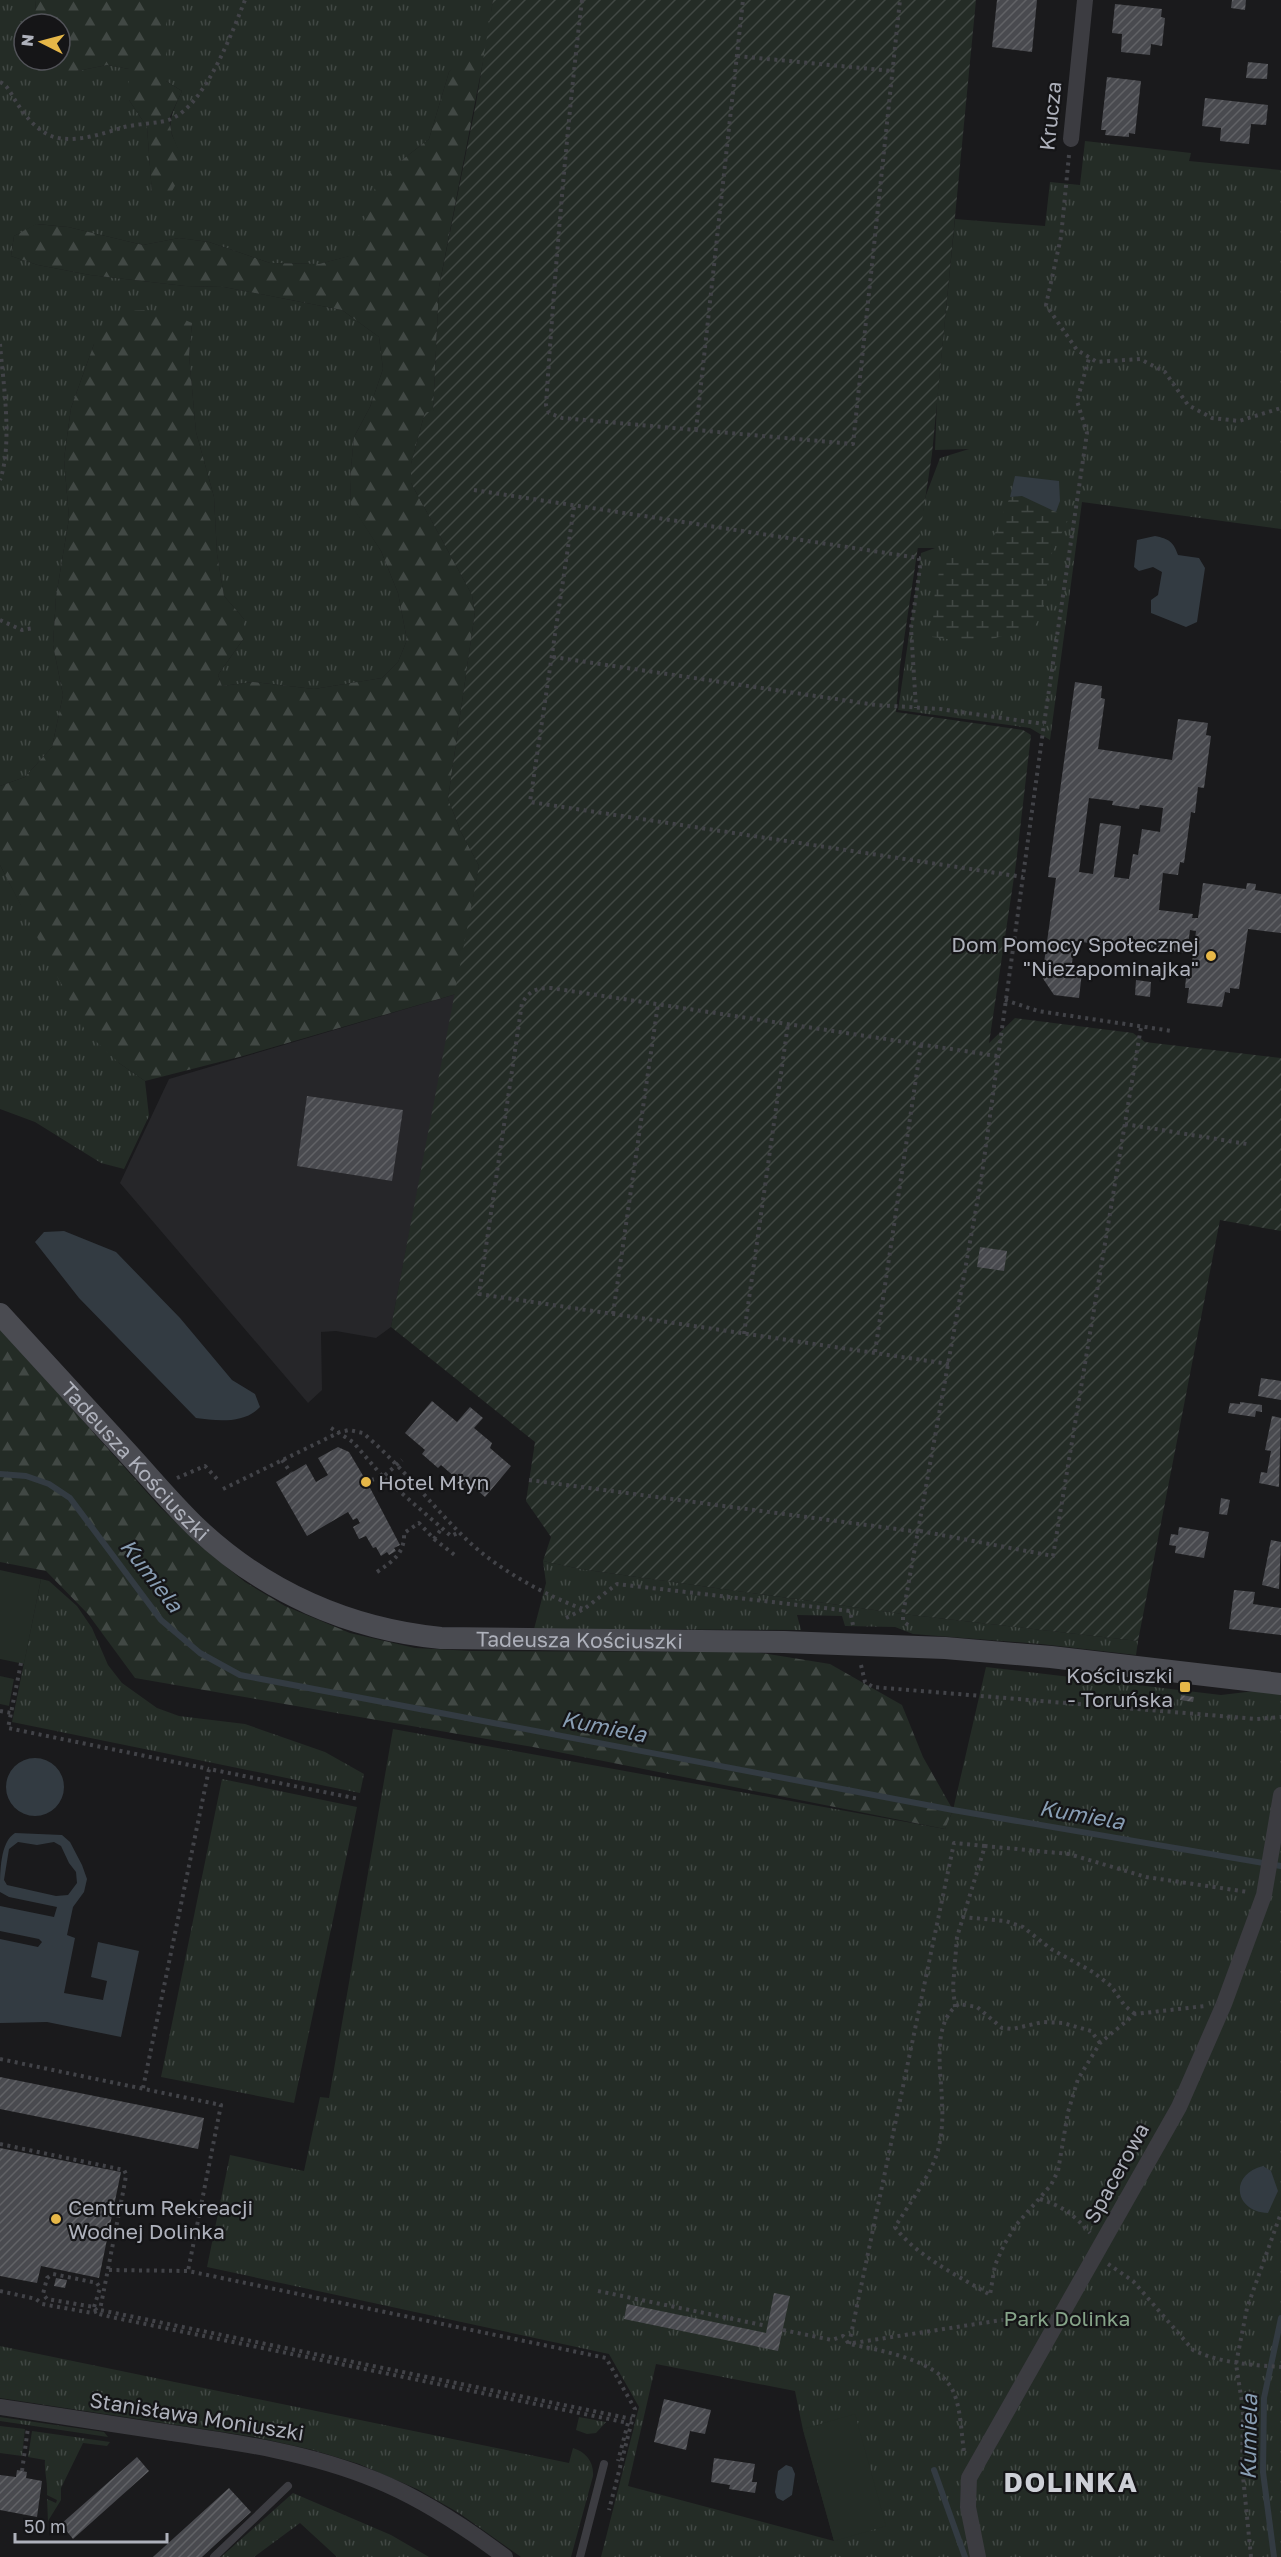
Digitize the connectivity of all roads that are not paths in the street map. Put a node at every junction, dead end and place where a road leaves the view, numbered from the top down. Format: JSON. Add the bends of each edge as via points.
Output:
{"nodes":[{"id":1,"x":1084,"y":0,"type":"edge"},
{"id":2,"x":1071,"y":139,"type":"road end"},
{"id":3,"x":0,"y":1314,"type":"edge"},
{"id":4,"x":1281,"y":1684,"type":"edge"},
{"id":5,"x":1281,"y":1795,"type":"edge"},
{"id":6,"x":0,"y":2408,"type":"edge"},
{"id":7,"x":604,"y":2464,"type":"dead end"},
{"id":8,"x":288,"y":2486,"type":"dead end"},
{"id":9,"x":214,"y":2557,"type":"edge"},
{"id":10,"x":505,"y":2557,"type":"edge"},
{"id":11,"x":580,"y":2557,"type":"edge"},
{"id":12,"x":978,"y":2557,"type":"edge"}],
"edges":[{"from":1,"to":2,"type":"street","name":"Krucza"},
{"from":3,"to":4,"type":"street","name":"Tadeusza Kościuszki","via":[[198,1529],[260,1578],[342,1617],[386,1631],[441,1638],[863,1656],[1051,1657]]},
{"from":5,"to":12,"type":"street","name":"Spacerowa","via":[[1266,1889],[1224,2004],[1179,2107],[969,2478],[968,2506]]},
{"from":6,"to":10,"type":"street","name":"Stanisława Moniuszki","via":[[240,2443],[310,2458],[397,2489],[441,2512]]},
{"from":7,"to":11,"type":"lane"},
{"from":8,"to":9,"type":"lane"}]}
